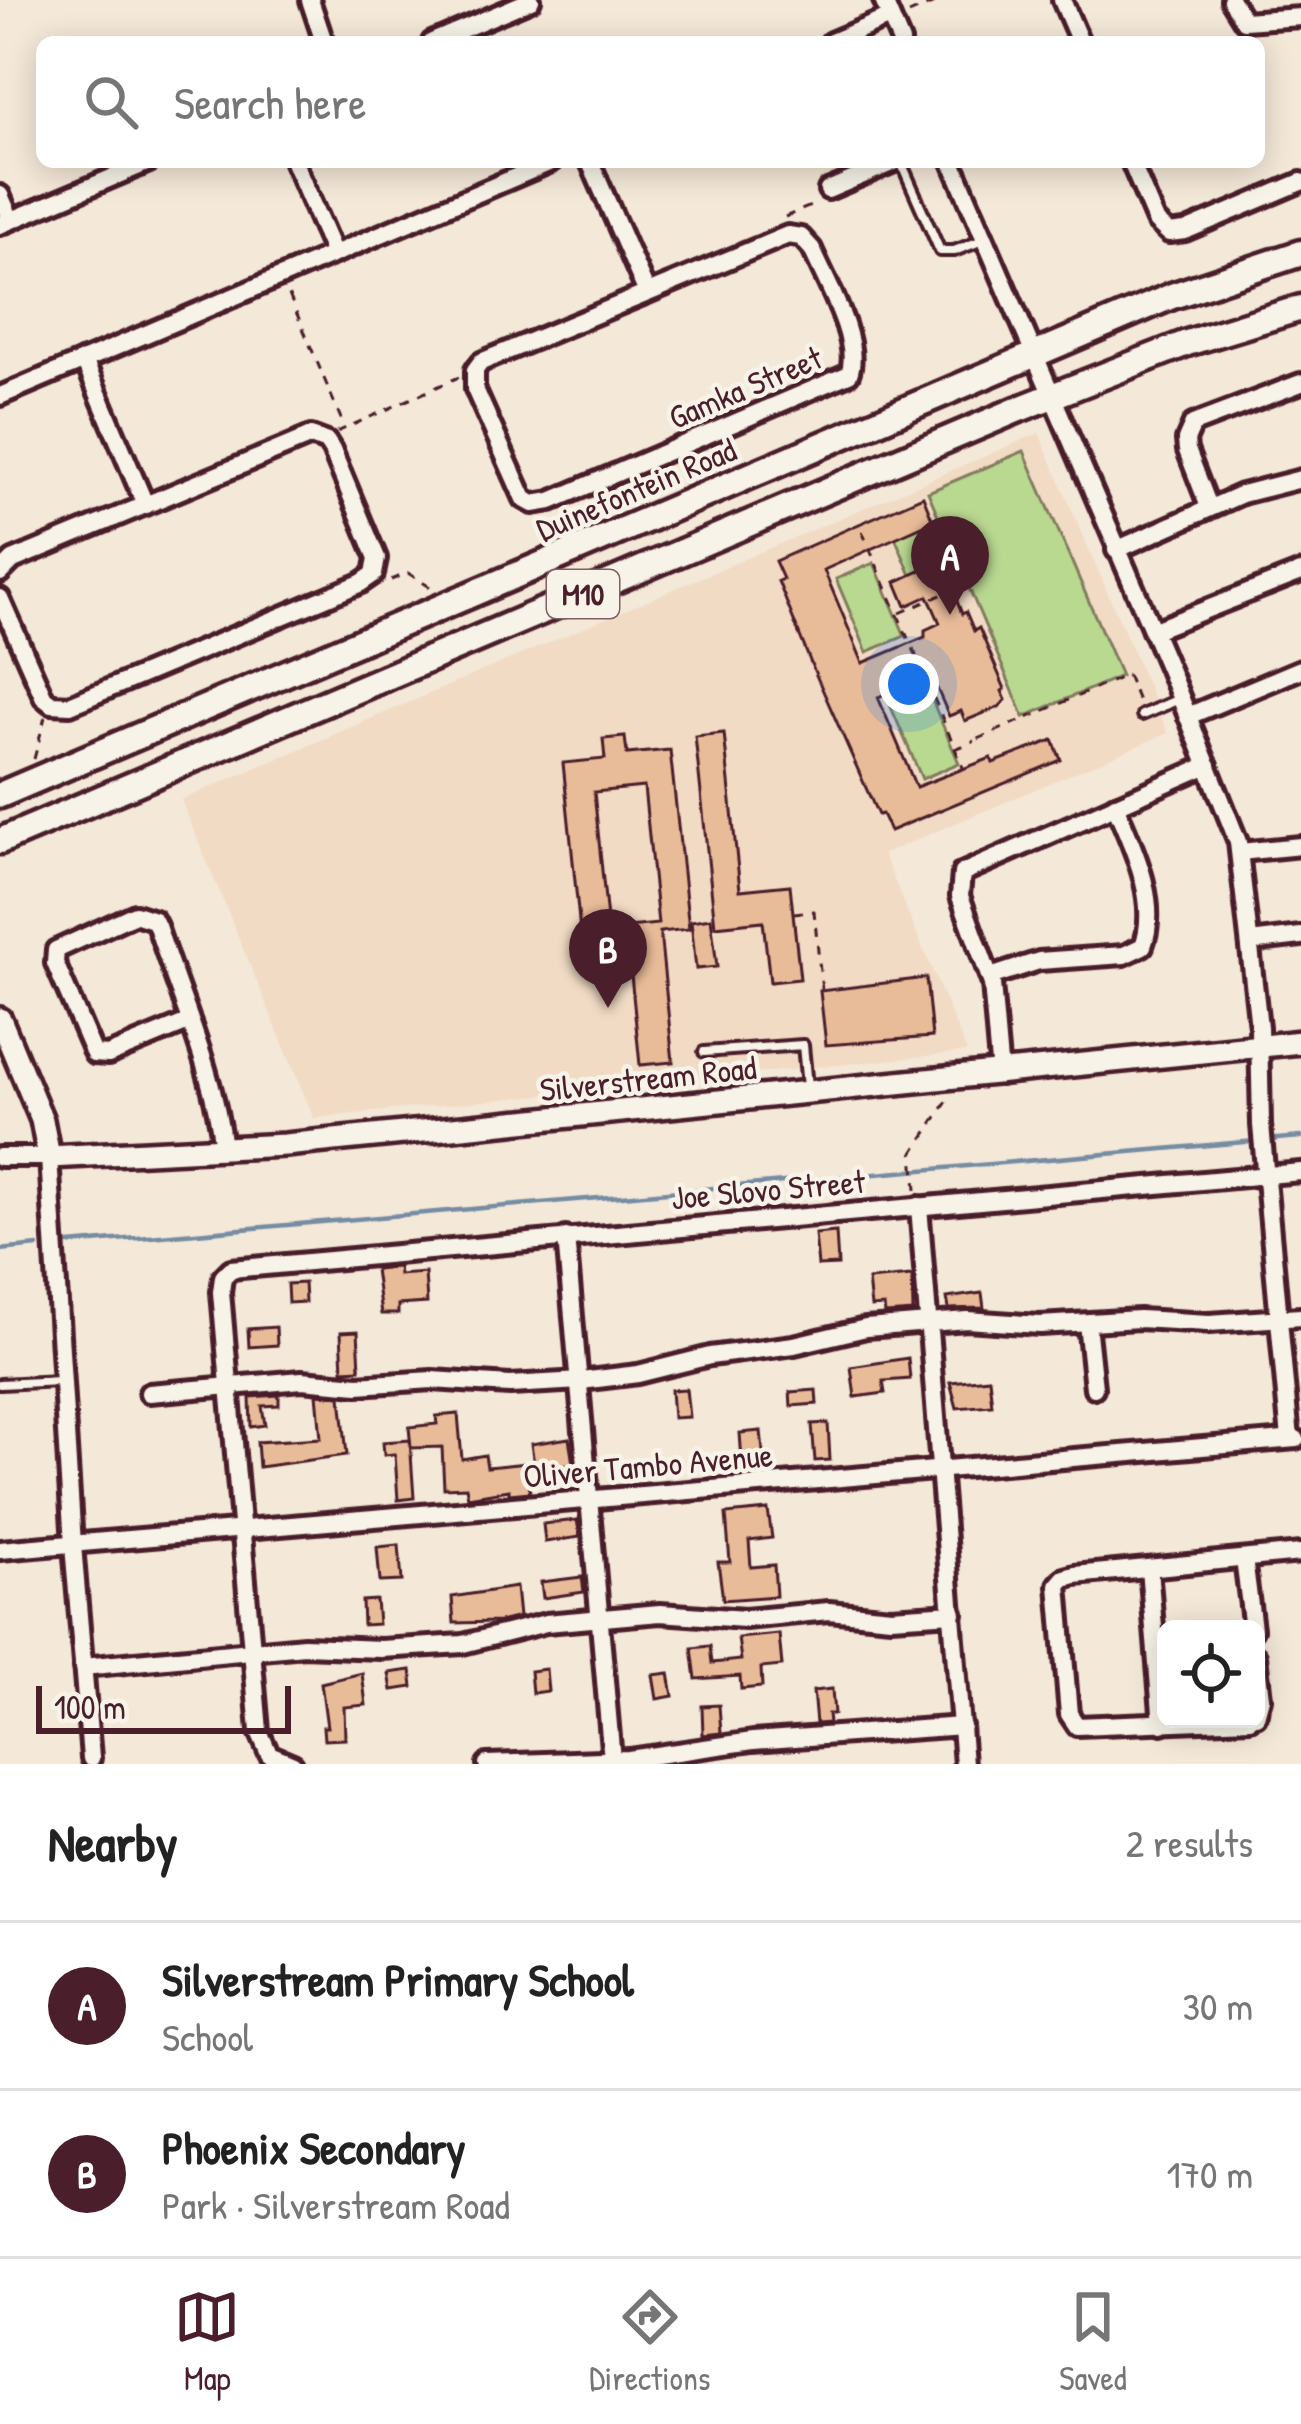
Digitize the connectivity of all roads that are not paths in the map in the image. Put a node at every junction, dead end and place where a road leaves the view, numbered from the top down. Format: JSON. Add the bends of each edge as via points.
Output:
{"nodes":[{"id":1,"x":310,"y":0,"type":"edge"},
{"id":2,"x":531,"y":0,"type":"edge"},
{"id":3,"x":1062,"y":0,"type":"edge"},
{"id":4,"x":1231,"y":0,"type":"edge"},
{"id":5,"x":474,"y":1,"type":"edge"},
{"id":6,"x":892,"y":11,"type":"edge"},
{"id":7,"x":1301,"y":17,"type":"edge"},
{"id":8,"x":484,"y":21,"type":"junction"},
{"id":9,"x":322,"y":36,"type":"edge"},
{"id":10,"x":447,"y":36,"type":"edge"},
{"id":11,"x":843,"y":36,"type":"edge"},
{"id":12,"x":1077,"y":36,"type":"edge"},
{"id":13,"x":135,"y":168,"type":"edge"},
{"id":14,"x":297,"y":168,"type":"edge"},
{"id":15,"x":536,"y":168,"type":"edge"},
{"id":16,"x":593,"y":168,"type":"edge"},
{"id":17,"x":884,"y":168,"type":"edge"},
{"id":18,"x":900,"y":168,"type":"edge"},
{"id":19,"x":955,"y":168,"type":"edge"},
{"id":20,"x":1134,"y":168,"type":"edge"},
{"id":21,"x":1301,"y":182,"type":"edge"},
{"id":22,"x":0,"y":195,"type":"edge"},
{"id":23,"x":824,"y":196,"type":"road end"},
{"id":24,"x":6,"y":223,"type":"edge"},
{"id":25,"x":985,"y":239,"type":"junction"},
{"id":26,"x":334,"y":254,"type":"junction"},
{"id":27,"x":1301,"y":254,"type":"edge"},
{"id":28,"x":646,"y":293,"type":"junction"},
{"id":29,"x":1301,"y":308,"type":"edge"},
{"id":30,"x":1034,"y":356,"type":"junction"},
{"id":31,"x":85,"y":361,"type":"junction"},
{"id":32,"x":1301,"y":383,"type":"edge"},
{"id":33,"x":0,"y":396,"type":"edge"},
{"id":34,"x":1051,"y":397,"type":"junction"},
{"id":35,"x":1301,"y":479,"type":"edge"},
{"id":36,"x":145,"y":505,"type":"junction"},
{"id":37,"x":1209,"y":507,"type":"junction"},
{"id":38,"x":1117,"y":550,"type":"junction"},
{"id":39,"x":1301,"y":572,"type":"edge"},
{"id":40,"x":0,"y":573,"type":"edge"},
{"id":41,"x":0,"y":598,"type":"edge"},
{"id":42,"x":1152,"y":631,"type":"junction"},
{"id":43,"x":1301,"y":669,"type":"edge"},
{"id":44,"x":1184,"y":707,"type":"junction"},
{"id":45,"x":1143,"y":714,"type":"road end"},
{"id":46,"x":1208,"y":765,"type":"junction"},
{"id":47,"x":0,"y":795,"type":"edge"},
{"id":48,"x":1115,"y":805,"type":"junction"},
{"id":49,"x":0,"y":842,"type":"edge"},
{"id":50,"x":1301,"y":846,"type":"edge"},
{"id":51,"x":1240,"y":852,"type":"junction"},
{"id":52,"x":1301,"y":936,"type":"edge"},
{"id":53,"x":1250,"y":942,"type":"junction"},
{"id":54,"x":990,"y":977,"type":"junction"},
{"id":55,"x":0,"y":1019,"type":"edge"},
{"id":56,"x":188,"y":1022,"type":"junction"},
{"id":57,"x":1301,"y":1042,"type":"edge"},
{"id":58,"x":1258,"y":1047,"type":"junction"},
{"id":59,"x":704,"y":1052,"type":"dead end"},
{"id":60,"x":1000,"y":1075,"type":"junction"},
{"id":61,"x":808,"y":1095,"type":"junction"},
{"id":62,"x":223,"y":1149,"type":"junction"},
{"id":63,"x":0,"y":1157,"type":"edge"},
{"id":64,"x":49,"y":1157,"type":"junction"},
{"id":65,"x":1301,"y":1172,"type":"edge"},
{"id":66,"x":1265,"y":1175,"type":"junction"},
{"id":67,"x":919,"y":1206,"type":"junction"},
{"id":68,"x":566,"y":1237,"type":"junction"},
{"id":69,"x":1301,"y":1317,"type":"edge"},
{"id":70,"x":1279,"y":1319,"type":"junction"},
{"id":71,"x":927,"y":1322,"type":"junction"},
{"id":72,"x":1087,"y":1323,"type":"junction"},
{"id":73,"x":62,"y":1381,"type":"junction"},
{"id":74,"x":581,"y":1381,"type":"junction"},
{"id":75,"x":0,"y":1384,"type":"edge"},
{"id":76,"x":228,"y":1386,"type":"junction"},
{"id":77,"x":1094,"y":1388,"type":"dead end"},
{"id":78,"x":149,"y":1393,"type":"dead end"},
{"id":79,"x":1296,"y":1439,"type":"edge"},
{"id":80,"x":939,"y":1470,"type":"junction"},
{"id":81,"x":589,"y":1500,"type":"junction"},
{"id":82,"x":241,"y":1530,"type":"junction"},
{"id":83,"x":73,"y":1544,"type":"junction"},
{"id":84,"x":0,"y":1550,"type":"edge"},
{"id":85,"x":1301,"y":1553,"type":"edge"},
{"id":86,"x":1244,"y":1559,"type":"junction"},
{"id":87,"x":1149,"y":1568,"type":"junction"},
{"id":88,"x":952,"y":1613,"type":"junction"},
{"id":89,"x":600,"y":1618,"type":"junction"},
{"id":90,"x":1252,"y":1620,"type":"edge"},
{"id":91,"x":251,"y":1651,"type":"junction"},
{"id":92,"x":1157,"y":1664,"type":"edge"},
{"id":93,"x":83,"y":1667,"type":"junction"},
{"id":94,"x":1157,"y":1724,"type":"edge"},
{"id":95,"x":962,"y":1726,"type":"junction"},
{"id":96,"x":91,"y":1758,"type":"dead end"},
{"id":97,"x":612,"y":1760,"type":"junction"},
{"id":98,"x":293,"y":1764,"type":"edge"},
{"id":99,"x":487,"y":1764,"type":"edge"},
{"id":100,"x":964,"y":1764,"type":"edge"}],
"edges":[{"from":1,"to":9,"type":"street"},
{"from":2,"to":8,"type":"street"},
{"from":3,"to":12,"type":"street"},
{"from":4,"to":7,"type":"street","via":[[1244,21]]},
{"from":5,"to":8,"type":"street"},
{"from":6,"to":11,"type":"street"},
{"from":8,"to":10,"type":"street"},
{"from":13,"to":24,"type":"street"},
{"from":14,"to":26,"type":"street"},
{"from":15,"to":26,"type":"street"},
{"from":16,"to":28,"type":"street"},
{"from":17,"to":23,"type":"street"},
{"from":18,"to":25,"type":"lane","via":[[940,251]]},
{"from":19,"to":25,"type":"street"},
{"from":20,"to":21,"type":"street","via":[[1169,233]]},
{"from":22,"to":24,"type":"street"},
{"from":25,"to":30,"type":"street"},
{"from":26,"to":31,"type":"street"},
{"from":27,"to":30,"type":"main road","name":"Duinefontein Road","number":"M10","via":[[1172,296]]},
{"from":28,"to":28,"type":"street","name":"Gamka Street","via":[[782,237],[801,237],[853,345],[854,363],[842,379],[551,501],[524,499],[475,389],[475,370]]},
{"from":29,"to":34,"type":"main road","number":"M10"},
{"from":30,"to":34,"type":"street"},
{"from":30,"to":47,"type":"main road","name":"Duinefontein Road","number":"M10"},
{"from":31,"to":33,"type":"street"},
{"from":31,"to":36,"type":"street"},
{"from":32,"to":37,"type":"street","via":[[1193,424],[1187,450]]},
{"from":34,"to":38,"type":"street"},
{"from":34,"to":49,"type":"main road","number":"M10"},
{"from":35,"to":37,"type":"street"},
{"from":36,"to":40,"type":"street","via":[[13,560]]},
{"from":36,"to":41,"type":"street","via":[[300,438],[320,437],[377,566],[361,584],[60,706],[39,689]]},
{"from":37,"to":38,"type":"street"},
{"from":38,"to":42,"type":"street"},
{"from":39,"to":42,"type":"street"},
{"from":42,"to":44,"type":"street"},
{"from":43,"to":44,"type":"street"},
{"from":44,"to":45,"type":"lane"},
{"from":44,"to":46,"type":"street"},
{"from":46,"to":48,"type":"street"},
{"from":46,"to":51,"type":"street"},
{"from":48,"to":54,"type":"street","via":[[962,873],[960,896]]},
{"from":48,"to":54,"type":"street","via":[[1144,883],[1143,946]]},
{"from":50,"to":51,"type":"street"},
{"from":51,"to":53,"type":"street"},
{"from":52,"to":53,"type":"street"},
{"from":53,"to":58,"type":"street"},
{"from":54,"to":60,"type":"street"},
{"from":55,"to":64,"type":"street"},
{"from":56,"to":56,"type":"street","via":[[148,916],[135,914],[55,953],[94,1054]]},
{"from":56,"to":62,"type":"street"},
{"from":57,"to":58,"type":"street","name":"Silverstream Road"},
{"from":58,"to":60,"type":"street","name":"Silverstream Road"},
{"from":58,"to":66,"type":"street"},
{"from":59,"to":61,"type":"lane","via":[[803,1045]]},
{"from":60,"to":61,"type":"street","name":"Silverstream Road"},
{"from":61,"to":62,"type":"street","name":"Silverstream Road"},
{"from":62,"to":64,"type":"street","name":"Silverstream Road"},
{"from":63,"to":64,"type":"street","name":"Silverstream Road"},
{"from":64,"to":73,"type":"street"},
{"from":65,"to":66,"type":"street","name":"Joe Slovo Street"},
{"from":66,"to":67,"type":"street","name":"Joe Slovo Street"},
{"from":66,"to":70,"type":"street"},
{"from":67,"to":68,"type":"street","name":"Joe Slovo Street"},
{"from":67,"to":71,"type":"street"},
{"from":68,"to":74,"type":"street"},
{"from":68,"to":76,"type":"street","name":"Joe Slovo Street","via":[[239,1266],[220,1283]]},
{"from":69,"to":70,"type":"street"},
{"from":70,"to":72,"type":"street"},
{"from":70,"to":79,"type":"street"},
{"from":71,"to":72,"type":"street"},
{"from":71,"to":74,"type":"street"},
{"from":71,"to":80,"type":"street"},
{"from":72,"to":77,"type":"street"},
{"from":73,"to":75,"type":"lane"},
{"from":73,"to":83,"type":"street"},
{"from":74,"to":76,"type":"street"},
{"from":74,"to":81,"type":"street"},
{"from":76,"to":78,"type":"street"},
{"from":76,"to":82,"type":"street"},
{"from":79,"to":80,"type":"street","name":"Oliver Tambo Avenue"},
{"from":80,"to":81,"type":"street","name":"Oliver Tambo Avenue"},
{"from":80,"to":88,"type":"street"},
{"from":81,"to":82,"type":"street","name":"Oliver Tambo Avenue"},
{"from":81,"to":89,"type":"street"},
{"from":82,"to":83,"type":"street","name":"Oliver Tambo Avenue"},
{"from":82,"to":91,"type":"street"},
{"from":83,"to":84,"type":"street","name":"Oliver Tambo Avenue"},
{"from":83,"to":93,"type":"street"},
{"from":85,"to":86,"type":"street"},
{"from":86,"to":87,"type":"street"},
{"from":86,"to":90,"type":"street"},
{"from":87,"to":92,"type":"street"},
{"from":87,"to":94,"type":"street","via":[[1064,1578],[1058,1593],[1072,1722]]},
{"from":88,"to":89,"type":"street"},
{"from":88,"to":95,"type":"street"},
{"from":89,"to":91,"type":"street","via":[[464,1644]]},
{"from":89,"to":97,"type":"street"},
{"from":91,"to":93,"type":"street"},
{"from":91,"to":98,"type":"street","via":[[259,1731],[269,1754]]},
{"from":93,"to":96,"type":"street"},
{"from":95,"to":97,"type":"street"},
{"from":95,"to":100,"type":"street"},
{"from":97,"to":99,"type":"street"}]}
